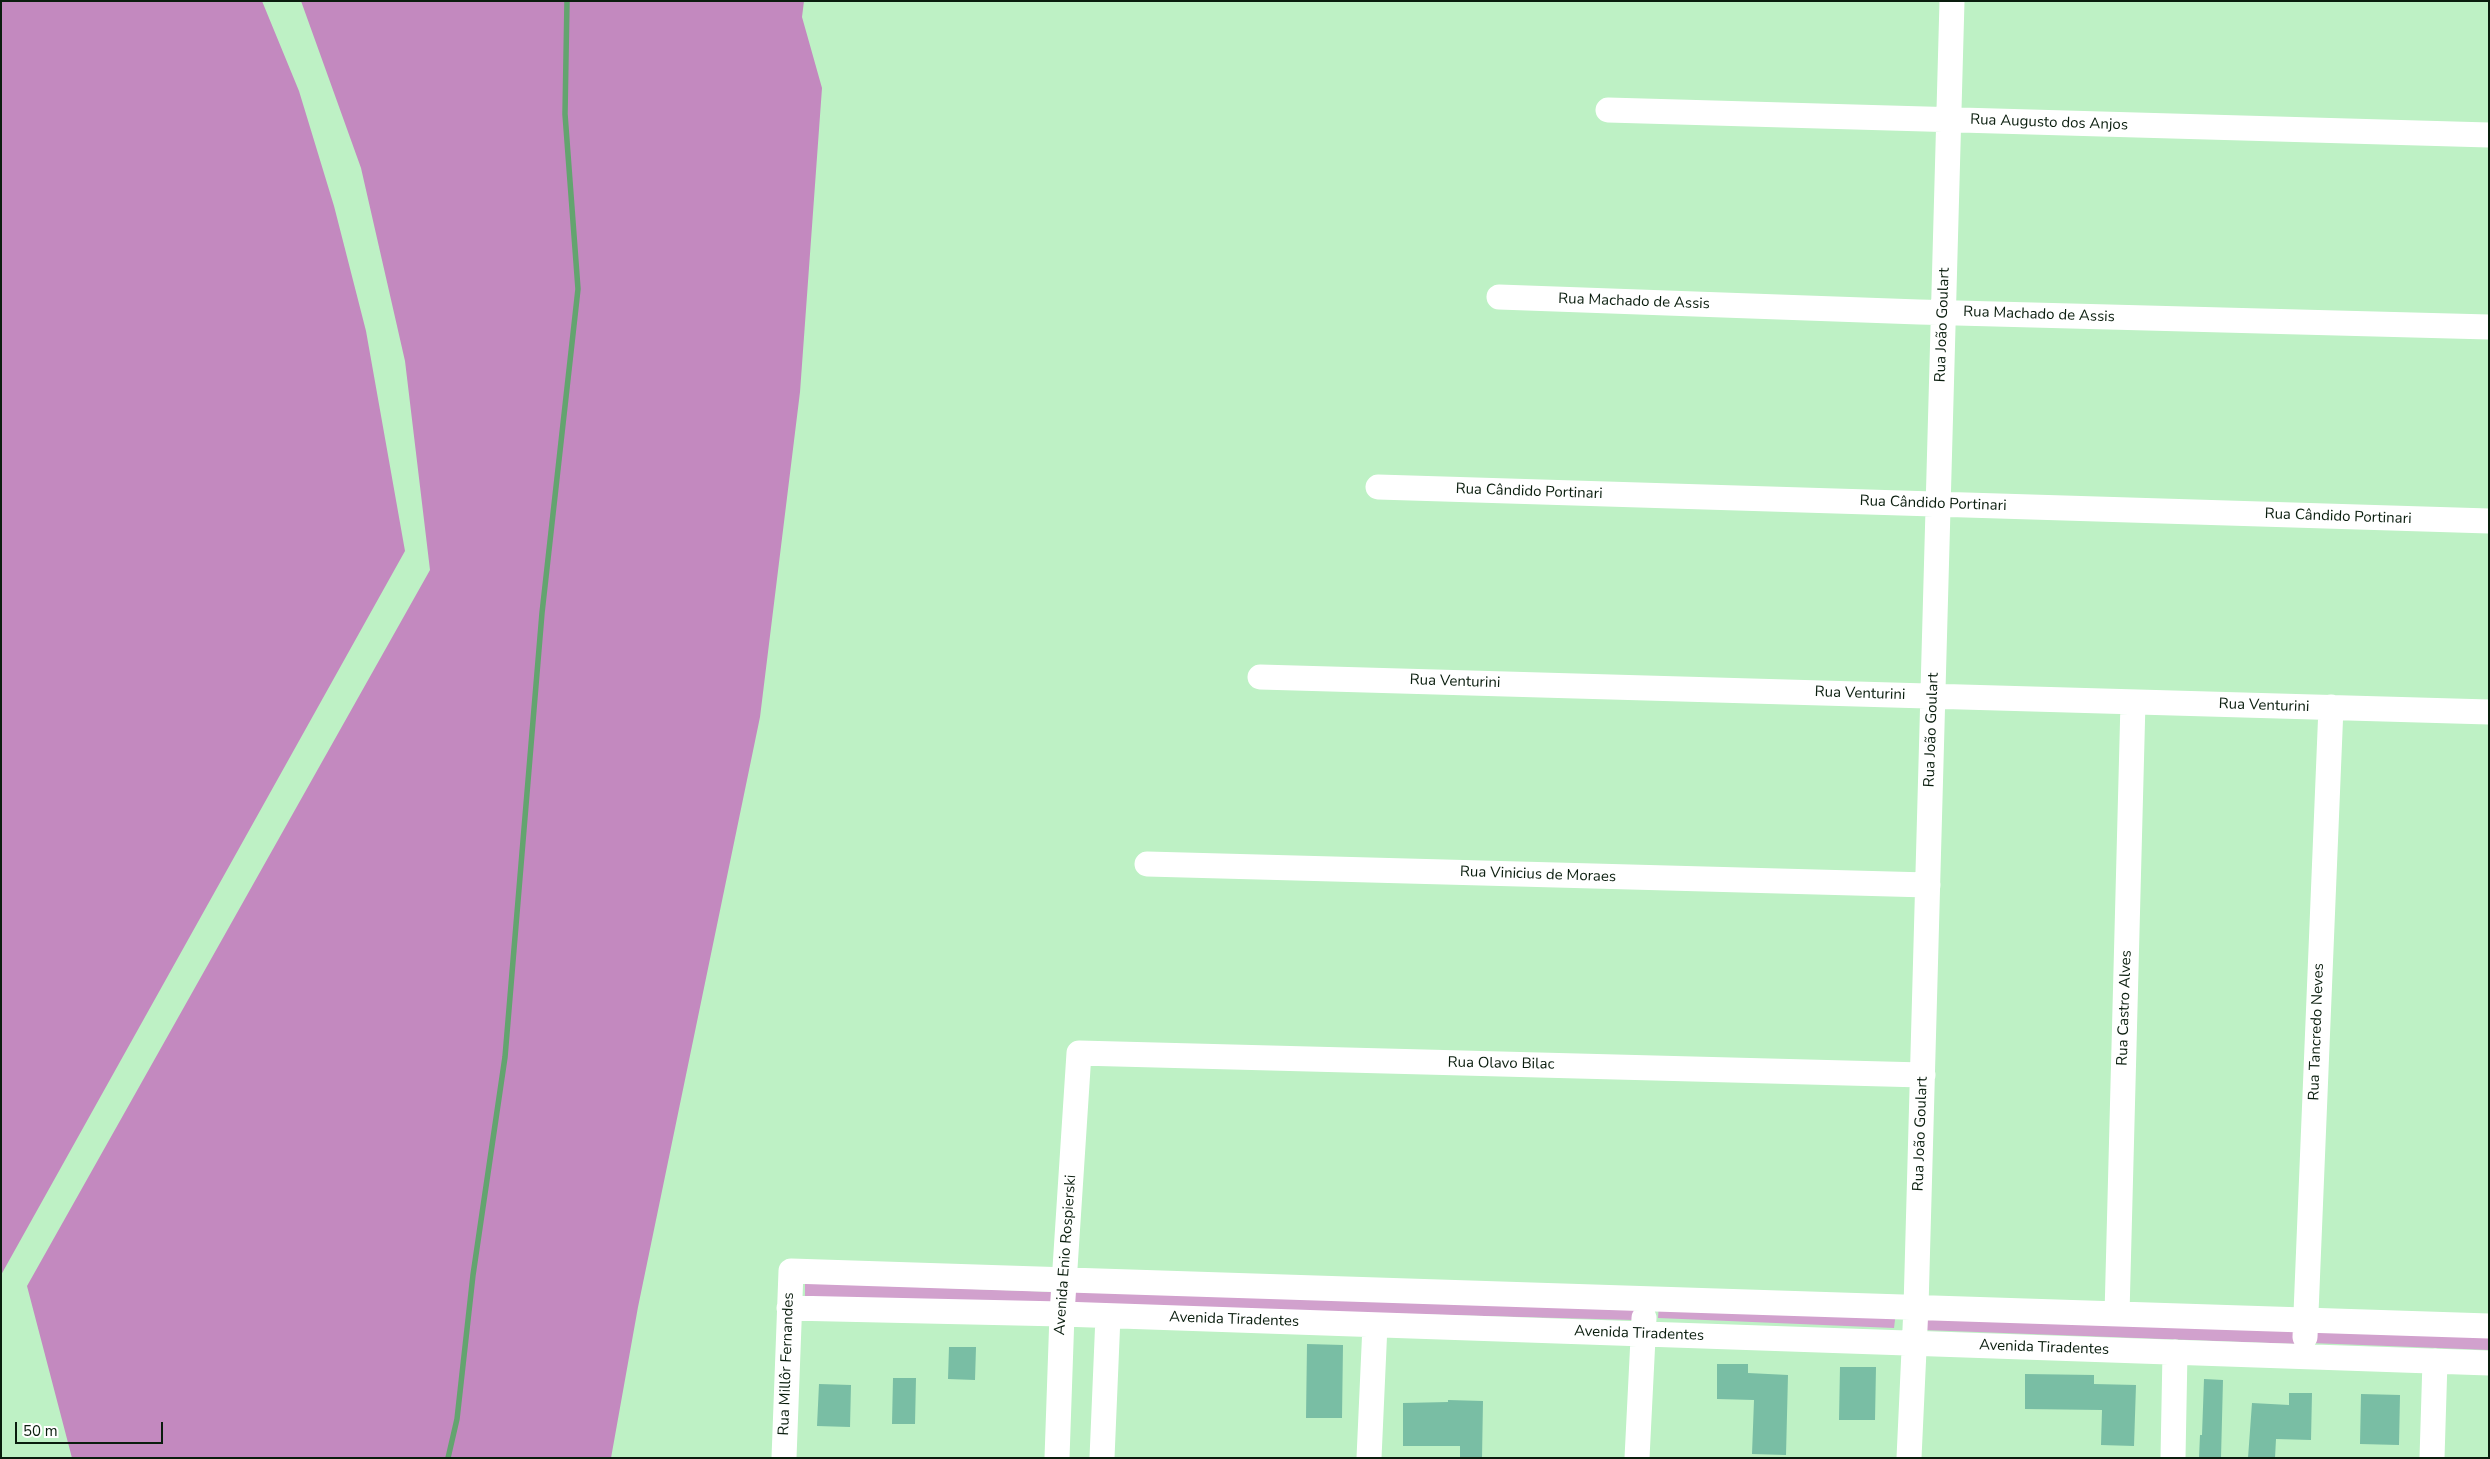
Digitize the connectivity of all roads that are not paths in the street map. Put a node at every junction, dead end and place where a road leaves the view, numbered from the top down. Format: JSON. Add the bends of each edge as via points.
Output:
{"nodes":[{"id":1,"x":1952,"y":1,"type":"edge"},
{"id":2,"x":1608,"y":110,"type":"dead end"},
{"id":3,"x":1948,"y":120,"type":"junction"},
{"id":4,"x":2489,"y":135,"type":"edge"},
{"id":5,"x":1499,"y":297,"type":"dead end"},
{"id":6,"x":1943,"y":313,"type":"junction"},
{"id":7,"x":2489,"y":327,"type":"edge"},
{"id":8,"x":1378,"y":488,"type":"dead end"},
{"id":9,"x":1938,"y":504,"type":"junction"},
{"id":10,"x":2489,"y":521,"type":"edge"},
{"id":11,"x":1260,"y":677,"type":"dead end"},
{"id":12,"x":1933,"y":696,"type":"junction"},
{"id":13,"x":2133,"y":702,"type":"junction"},
{"id":14,"x":2331,"y":708,"type":"junction"},
{"id":15,"x":2489,"y":712,"type":"edge"},
{"id":16,"x":1148,"y":864,"type":"dead end"},
{"id":17,"x":1928,"y":885,"type":"junction"},
{"id":18,"x":1079,"y":1053,"type":"joint"},
{"id":19,"x":1923,"y":1075,"type":"junction"},
{"id":20,"x":1065,"y":1280,"type":"junction"},
{"id":21,"x":1645,"y":1299,"type":"junction"},
{"id":22,"x":1916,"y":1307,"type":"junction"},
{"id":23,"x":789,"y":1308,"type":"junction"},
{"id":24,"x":1062,"y":1314,"type":"junction"},
{"id":25,"x":2117,"y":1314,"type":"junction"},
{"id":26,"x":1108,"y":1316,"type":"junction"},
{"id":27,"x":2306,"y":1320,"type":"junction"},
{"id":28,"x":1374,"y":1325,"type":"junction"},
{"id":29,"x":2489,"y":1326,"type":"edge"},
{"id":30,"x":1643,"y":1334,"type":"junction"},
{"id":31,"x":1914,"y":1343,"type":"junction"},
{"id":32,"x":2175,"y":1352,"type":"junction"},
{"id":33,"x":2304,"y":1357,"type":"junction"},
{"id":34,"x":2435,"y":1361,"type":"junction"},
{"id":35,"x":2489,"y":1363,"type":"edge"},
{"id":36,"x":784,"y":1458,"type":"edge"},
{"id":37,"x":1057,"y":1458,"type":"edge"},
{"id":38,"x":1102,"y":1458,"type":"edge"},
{"id":39,"x":1369,"y":1458,"type":"edge"},
{"id":40,"x":1637,"y":1458,"type":"edge"},
{"id":41,"x":1909,"y":1458,"type":"edge"},
{"id":42,"x":2173,"y":1458,"type":"edge"},
{"id":43,"x":2432,"y":1458,"type":"edge"}],
"edges":[{"from":1,"to":3,"type":"street","name":"Rua João Goulart"},
{"from":2,"to":3,"type":"street","name":"Rua Augusto dos Anjos"},
{"from":3,"to":4,"type":"street","name":"Rua Augusto dos Anjos"},
{"from":3,"to":6,"type":"street","name":"Rua João Goulart"},
{"from":5,"to":6,"type":"street","name":"Rua Machado de Assis"},
{"from":6,"to":7,"type":"street","name":"Rua Machado de Assis"},
{"from":6,"to":9,"type":"street","name":"Rua João Goulart"},
{"from":8,"to":9,"type":"street","name":"Rua Cândido Portinari"},
{"from":9,"to":10,"type":"street","name":"Rua Cândido Portinari"},
{"from":9,"to":12,"type":"street","name":"Rua João Goulart"},
{"from":11,"to":12,"type":"street","name":"Rua Venturini"},
{"from":12,"to":13,"type":"street","name":"Rua Venturini"},
{"from":12,"to":17,"type":"street","name":"Rua João Goulart"},
{"from":13,"to":14,"type":"street","name":"Rua Venturini"},
{"from":13,"to":25,"type":"street","name":"Rua Castro Alves"},
{"from":14,"to":15,"type":"street","name":"Rua Venturini"},
{"from":14,"to":27,"type":"street","name":"Rua Tancredo Neves"},
{"from":16,"to":17,"type":"street","name":"Rua Vinicius de Moraes"},
{"from":17,"to":19,"type":"street","name":"Rua João Goulart"},
{"from":18,"to":19,"type":"street","name":"Rua Olavo Bilac"},
{"from":18,"to":20,"type":"street","name":"Avenida Enio Rospierski"},
{"from":19,"to":22,"type":"street","name":"Rua João Goulart"},
{"from":20,"to":21,"type":"street"},
{"from":20,"to":23,"type":"street","name":"Rua Millôr Fernandes","via":[[791,1271]]},
{"from":20,"to":24,"type":"street","name":"Avenida Enio Rospierski"},
{"from":21,"to":22,"type":"street"},
{"from":21,"to":30,"type":"street"},
{"from":22,"to":25,"type":"street"},
{"from":22,"to":31,"type":"street","name":"Rua João Goulart"},
{"from":23,"to":24,"type":"street","name":"Avenida Tiradentes"},
{"from":23,"to":36,"type":"street","name":"Rua Millôr Fernandes"},
{"from":24,"to":26,"type":"street","name":"Avenida Tiradentes"},
{"from":24,"to":37,"type":"street","name":"Avenida Enio Rospierski"},
{"from":25,"to":27,"type":"street"},
{"from":26,"to":28,"type":"street","name":"Avenida Tiradentes"},
{"from":26,"to":38,"type":"street"},
{"from":27,"to":29,"type":"street"},
{"from":27,"to":33,"type":"street","name":"Rua Tancredo Neves"},
{"from":28,"to":30,"type":"street","name":"Avenida Tiradentes"},
{"from":28,"to":39,"type":"street"},
{"from":30,"to":31,"type":"street","name":"Avenida Tiradentes"},
{"from":30,"to":40,"type":"street"},
{"from":31,"to":32,"type":"street","name":"Avenida Tiradentes"},
{"from":31,"to":41,"type":"street","name":"Rua João Goulart"},
{"from":32,"to":33,"type":"street","name":"Avenida Tiradentes"},
{"from":32,"to":42,"type":"street"},
{"from":33,"to":34,"type":"street","name":"Avenida Tiradentes"},
{"from":34,"to":35,"type":"street","name":"Avenida Tiradentes"},
{"from":34,"to":43,"type":"street"}]}
